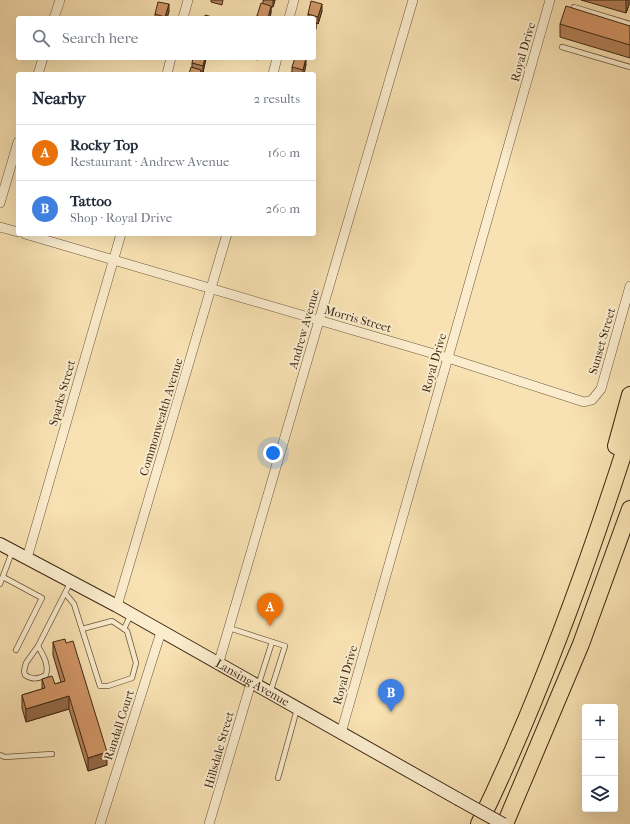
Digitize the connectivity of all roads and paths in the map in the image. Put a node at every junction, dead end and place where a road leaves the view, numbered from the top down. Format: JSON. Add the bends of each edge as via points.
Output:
{"nodes":[{"id":1,"x":60,"y":0,"type":"edge"},
{"id":2,"x":188,"y":0,"type":"edge"},
{"id":3,"x":294,"y":0,"type":"edge"},
{"id":4,"x":413,"y":0,"type":"edge"},
{"id":5,"x":550,"y":0,"type":"edge"},
{"id":6,"x":574,"y":8,"type":"edge"},
{"id":7,"x":55,"y":16,"type":"edge"},
{"id":8,"x":184,"y":16,"type":"edge"},
{"id":9,"x":290,"y":16,"type":"edge"},
{"id":10,"x":630,"y":24,"type":"edge"},
{"id":11,"x":562,"y":47,"type":"dead end"},
{"id":12,"x":42,"y":60,"type":"edge"},
{"id":13,"x":170,"y":60,"type":"edge"},
{"id":14,"x":276,"y":60,"type":"edge"},
{"id":15,"x":630,"y":67,"type":"edge"},
{"id":16,"x":39,"y":72,"type":"edge"},
{"id":17,"x":168,"y":72,"type":"edge"},
{"id":18,"x":274,"y":72,"type":"edge"},
{"id":19,"x":16,"y":149,"type":"edge"},
{"id":20,"x":0,"y":203,"type":"edge"},
{"id":21,"x":0,"y":227,"type":"edge"},
{"id":22,"x":16,"y":231,"type":"edge"},
{"id":23,"x":32,"y":236,"type":"edge"},
{"id":24,"x":120,"y":236,"type":"edge"},
{"id":25,"x":226,"y":236,"type":"edge"},
{"id":26,"x":113,"y":260,"type":"junction"},
{"id":27,"x":630,"y":286,"type":"edge"},
{"id":28,"x":212,"y":289,"type":"junction"},
{"id":29,"x":319,"y":320,"type":"junction"},
{"id":30,"x":448,"y":358,"type":"junction"},
{"id":31,"x":630,"y":395,"type":"edge"},
{"id":32,"x":592,"y":400,"type":"joint"},
{"id":33,"x":630,"y":433,"type":"edge"},
{"id":34,"x":630,"y":509,"type":"edge"},
{"id":35,"x":0,"y":544,"type":"edge"},
{"id":36,"x":12,"y":550,"type":"junction"},
{"id":37,"x":27,"y":558,"type":"junction"},
{"id":38,"x":3,"y":576,"type":"junction"},
{"id":39,"x":71,"y":581,"type":"junction"},
{"id":40,"x":0,"y":584,"type":"edge"},
{"id":41,"x":577,"y":588,"type":"junction"},
{"id":42,"x":65,"y":593,"type":"junction"},
{"id":43,"x":116,"y":606,"type":"junction"},
{"id":44,"x":130,"y":614,"type":"junction"},
{"id":45,"x":229,"y":628,"type":"junction"},
{"id":46,"x":82,"y":629,"type":"junction"},
{"id":47,"x":124,"y":629,"type":"junction"},
{"id":48,"x":161,"y":632,"type":"junction"},
{"id":49,"x":272,"y":642,"type":"junction"},
{"id":50,"x":38,"y":646,"type":"junction"},
{"id":51,"x":16,"y":650,"type":"dead end"},
{"id":52,"x":218,"y":665,"type":"junction"},
{"id":53,"x":254,"y":685,"type":"junction"},
{"id":54,"x":270,"y":694,"type":"junction"},
{"id":55,"x":297,"y":709,"type":"junction"},
{"id":56,"x":341,"y":733,"type":"junction"},
{"id":57,"x":52,"y":754,"type":"dead end"},
{"id":58,"x":0,"y":755,"type":"edge"},
{"id":59,"x":278,"y":778,"type":"dead end"},
{"id":60,"x":100,"y":824,"type":"edge"},
{"id":61,"x":209,"y":824,"type":"edge"},
{"id":62,"x":480,"y":824,"type":"edge"},
{"id":63,"x":504,"y":824,"type":"edge"}],
"edges":[{"from":1,"to":7,"type":"street"},
{"from":2,"to":8,"type":"street"},
{"from":3,"to":9,"type":"street"},
{"from":4,"to":29,"type":"street","name":"Andrew Avenue"},
{"from":5,"to":30,"type":"street","name":"Royal Drive"},
{"from":6,"to":10,"type":"lane"},
{"from":11,"to":15,"type":"lane"},
{"from":12,"to":16,"type":"street"},
{"from":13,"to":17,"type":"street"},
{"from":14,"to":18,"type":"street"},
{"from":19,"to":20,"type":"street"},
{"from":21,"to":22,"type":"street"},
{"from":23,"to":26,"type":"street","name":"Morris Street"},
{"from":24,"to":26,"type":"street","name":"Sparks Street"},
{"from":25,"to":28,"type":"street","name":"Commonwealth Avenue"},
{"from":26,"to":28,"type":"street","name":"Morris Street"},
{"from":26,"to":37,"type":"street","name":"Sparks Street"},
{"from":27,"to":32,"type":"street","name":"Sunset Street","via":[[601,389]]},
{"from":28,"to":29,"type":"street","name":"Morris Street"},
{"from":28,"to":43,"type":"street","name":"Commonwealth Avenue"},
{"from":29,"to":30,"type":"street","name":"Morris Street"},
{"from":29,"to":45,"type":"street","name":"Andrew Avenue"},
{"from":30,"to":32,"type":"street","name":"Morris Street","via":[[581,402]]},
{"from":30,"to":56,"type":"street","name":"Royal Drive"},
{"from":31,"to":41,"type":"highway"},
{"from":33,"to":41,"type":"highway"},
{"from":34,"to":63,"type":"highway","via":[[581,644]]},
{"from":35,"to":36,"type":"main road","name":"Lansing Avenue"},
{"from":36,"to":37,"type":"main road","name":"Lansing Avenue"},
{"from":36,"to":38,"type":"lane"},
{"from":37,"to":39,"type":"main road","name":"Lansing Avenue"},
{"from":38,"to":40,"type":"lane"},
{"from":38,"to":51,"type":"lane","via":[[42,598]]},
{"from":39,"to":42,"type":"lane"},
{"from":39,"to":43,"type":"main road","name":"Lansing Avenue"},
{"from":41,"to":62,"type":"highway","via":[[520,732]]},
{"from":42,"to":46,"type":"lane","via":[[74,604]]},
{"from":42,"to":50,"type":"lane"},
{"from":43,"to":44,"type":"main road","name":"Lansing Avenue"},
{"from":44,"to":47,"type":"lane"},
{"from":44,"to":48,"type":"main road","name":"Lansing Avenue"},
{"from":45,"to":49,"type":"lane"},
{"from":45,"to":52,"type":"street","name":"Andrew Avenue"},
{"from":46,"to":47,"type":"lane","via":[[112,621]]},
{"from":46,"to":47,"type":"lane","via":[[100,686],[132,678],[136,663],[127,631]]},
{"from":48,"to":52,"type":"main road","name":"Lansing Avenue"},
{"from":48,"to":60,"type":"street","name":"Randall Court"},
{"from":49,"to":53,"type":"lane"},
{"from":49,"to":54,"type":"lane","via":[[285,646]]},
{"from":50,"to":50,"type":"lane","via":[[47,670],[46,675],[33,679],[25,675],[24,671]]},
{"from":52,"to":53,"type":"main road","name":"Lansing Avenue"},
{"from":53,"to":54,"type":"main road","name":"Lansing Avenue"},
{"from":53,"to":61,"type":"street","name":"Hillsdale Street"},
{"from":54,"to":55,"type":"main road","name":"Lansing Avenue"},
{"from":55,"to":56,"type":"main road","name":"Lansing Avenue"},
{"from":55,"to":59,"type":"lane"},
{"from":56,"to":63,"type":"main road","name":"Lansing Avenue","bridge":true},
{"from":57,"to":58,"type":"lane","via":[[6,757]]}]}
